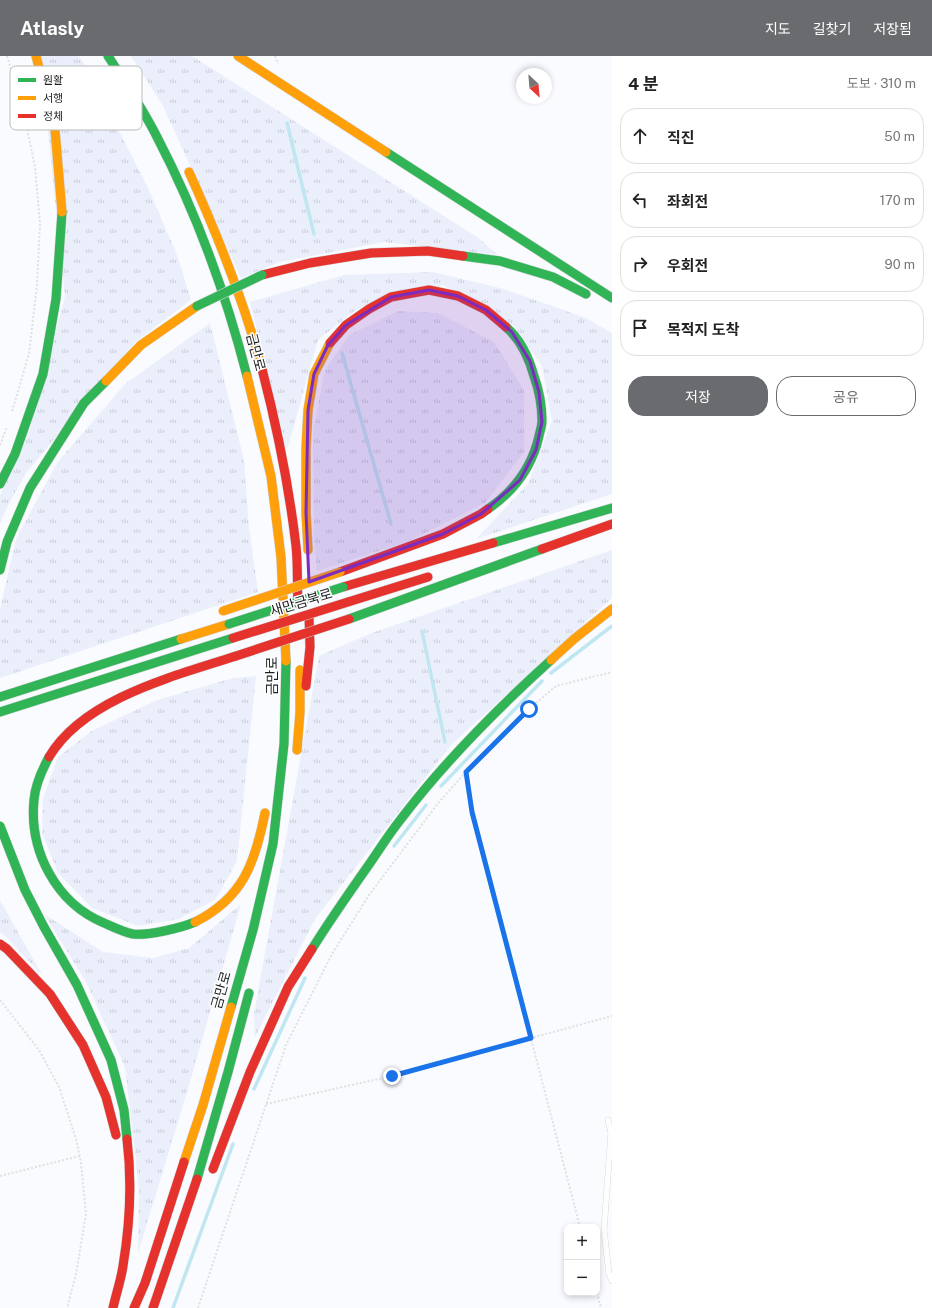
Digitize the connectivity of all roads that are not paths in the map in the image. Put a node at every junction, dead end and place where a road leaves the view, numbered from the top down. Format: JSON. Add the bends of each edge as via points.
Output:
{"nodes":[{"id":1,"x":36,"y":56,"type":"edge"},
{"id":2,"x":108,"y":56,"type":"edge"},
{"id":3,"x":238,"y":56,"type":"edge"},
{"id":4,"x":39,"y":66,"type":"edge"},
{"id":5,"x":114,"y":66,"type":"edge"},
{"id":6,"x":142,"y":110,"type":"edge"},
{"id":7,"x":55,"y":130,"type":"edge"},
{"id":8,"x":184,"y":161,"type":"dead end"},
{"id":9,"x":612,"y":298,"type":"edge"},
{"id":10,"x":594,"y":299,"type":"dead end"},
{"id":11,"x":0,"y":484,"type":"edge"},
{"id":12,"x":612,"y":508,"type":"edge"},
{"id":13,"x":612,"y":524,"type":"edge"},
{"id":14,"x":281,"y":557,"type":"junction"},
{"id":15,"x":309,"y":557,"type":"dead end"},
{"id":16,"x":476,"y":563,"type":"dead end"},
{"id":17,"x":0,"y":570,"type":"edge"},
{"id":18,"x":309,"y":572,"type":"dead end"},
{"id":19,"x":438,"y":574,"type":"dead end"},
{"id":20,"x":612,"y":609,"type":"edge"},
{"id":21,"x":220,"y":612,"type":"dead end"},
{"id":22,"x":299,"y":642,"type":"dead end"},
{"id":23,"x":277,"y":658,"type":"dead end"},
{"id":24,"x":299,"y":658,"type":"dead end"},
{"id":25,"x":15,"y":682,"type":"dead end"},
{"id":26,"x":0,"y":688,"type":"edge"},
{"id":27,"x":0,"y":698,"type":"edge"},
{"id":28,"x":0,"y":712,"type":"edge"},
{"id":29,"x":266,"y":807,"type":"dead end"},
{"id":30,"x":0,"y":826,"type":"edge"},
{"id":31,"x":0,"y":944,"type":"edge"},
{"id":32,"x":251,"y":983,"type":"dead end"},
{"id":33,"x":608,"y":1120,"type":"dead end"},
{"id":34,"x":118,"y":1141,"type":"dead end"},
{"id":35,"x":120,"y":1172,"type":"dead end"},
{"id":36,"x":210,"y":1178,"type":"dead end"},
{"id":37,"x":190,"y":1225,"type":"dead end"},
{"id":38,"x":167,"y":1271,"type":"junction"},
{"id":39,"x":612,"y":1281,"type":"edge"},
{"id":40,"x":109,"y":1308,"type":"edge"},
{"id":41,"x":113,"y":1308,"type":"edge"},
{"id":42,"x":134,"y":1308,"type":"edge"},
{"id":43,"x":153,"y":1308,"type":"edge"}],
"edges":[{"from":1,"to":4,"type":"highway"},
{"from":2,"to":5,"type":"highway","name":"금만로"},
{"from":3,"to":9,"type":"highway"},
{"from":6,"to":14,"type":"highway","name":"금만로","via":[[180,184],[208,252],[236,333],[271,476]]},
{"from":7,"to":11,"type":"highway","via":[[62,212],[56,299],[43,374],[15,454]]},
{"from":8,"to":22,"type":"highway","name":"금만로","via":[[229,267],[259,358],[275,420],[296,547]]},
{"from":10,"to":17,"type":"highway","bridge":true,"via":[[553,277],[500,261],[428,251],[372,253],[310,263],[262,275],[197,306],[141,345],[84,404],[30,488],[7,542]]},
{"from":12,"to":27,"type":"highway","name":"새만금북로","bridge":true,"via":[[409,567]]},
{"from":13,"to":16,"type":"highway"},
{"from":13,"to":29,"type":"highway","bridge":true,"via":[[349,619],[155,683],[114,701],[89,716],[53,749],[36,787],[33,813],[41,859],[52,879],[69,900],[89,916],[134,934],[161,932],[186,926],[208,915],[231,896],[247,874],[256,850]]},
{"from":14,"to":23,"type":"highway"},
{"from":14,"to":42,"type":"highway","name":"금만로","via":[[286,670],[285,722],[272,844],[253,930],[203,1105],[145,1283]]},
{"from":15,"to":21,"type":"highway","bridge":true,"via":[[306,513],[308,410],[314,374],[328,345],[346,325],[391,297],[429,290],[458,296],[486,310],[512,332],[530,361],[539,392],[542,422],[536,450],[520,480],[502,499],[481,514],[444,534]]},
{"from":18,"to":24,"type":"highway","name":"금만로","via":[[310,647],[296,758],[300,712]]},
{"from":19,"to":28,"type":"highway","name":"새만금북로","bridge":true},
{"from":20,"to":36,"type":"highway","via":[[574,639],[503,706],[440,772],[396,825],[328,923],[288,987],[250,1072]]},
{"from":25,"to":26,"type":"highway"},
{"from":30,"to":41,"type":"highway","via":[[26,890],[78,984],[93,1018],[111,1060],[124,1110],[130,1165],[128,1221],[123,1266]]},
{"from":31,"to":34,"type":"highway","via":[[50,994],[83,1045],[106,1097]]},
{"from":32,"to":38,"type":"highway","name":"금만로","via":[[222,1096]]},
{"from":33,"to":39,"type":"lane","via":[[611,1133],[604,1230]]},
{"from":35,"to":40,"type":"highway","via":[[123,1195],[116,1271]]},
{"from":37,"to":38,"type":"highway"},
{"from":38,"to":43,"type":"highway","name":"금만로"}]}
